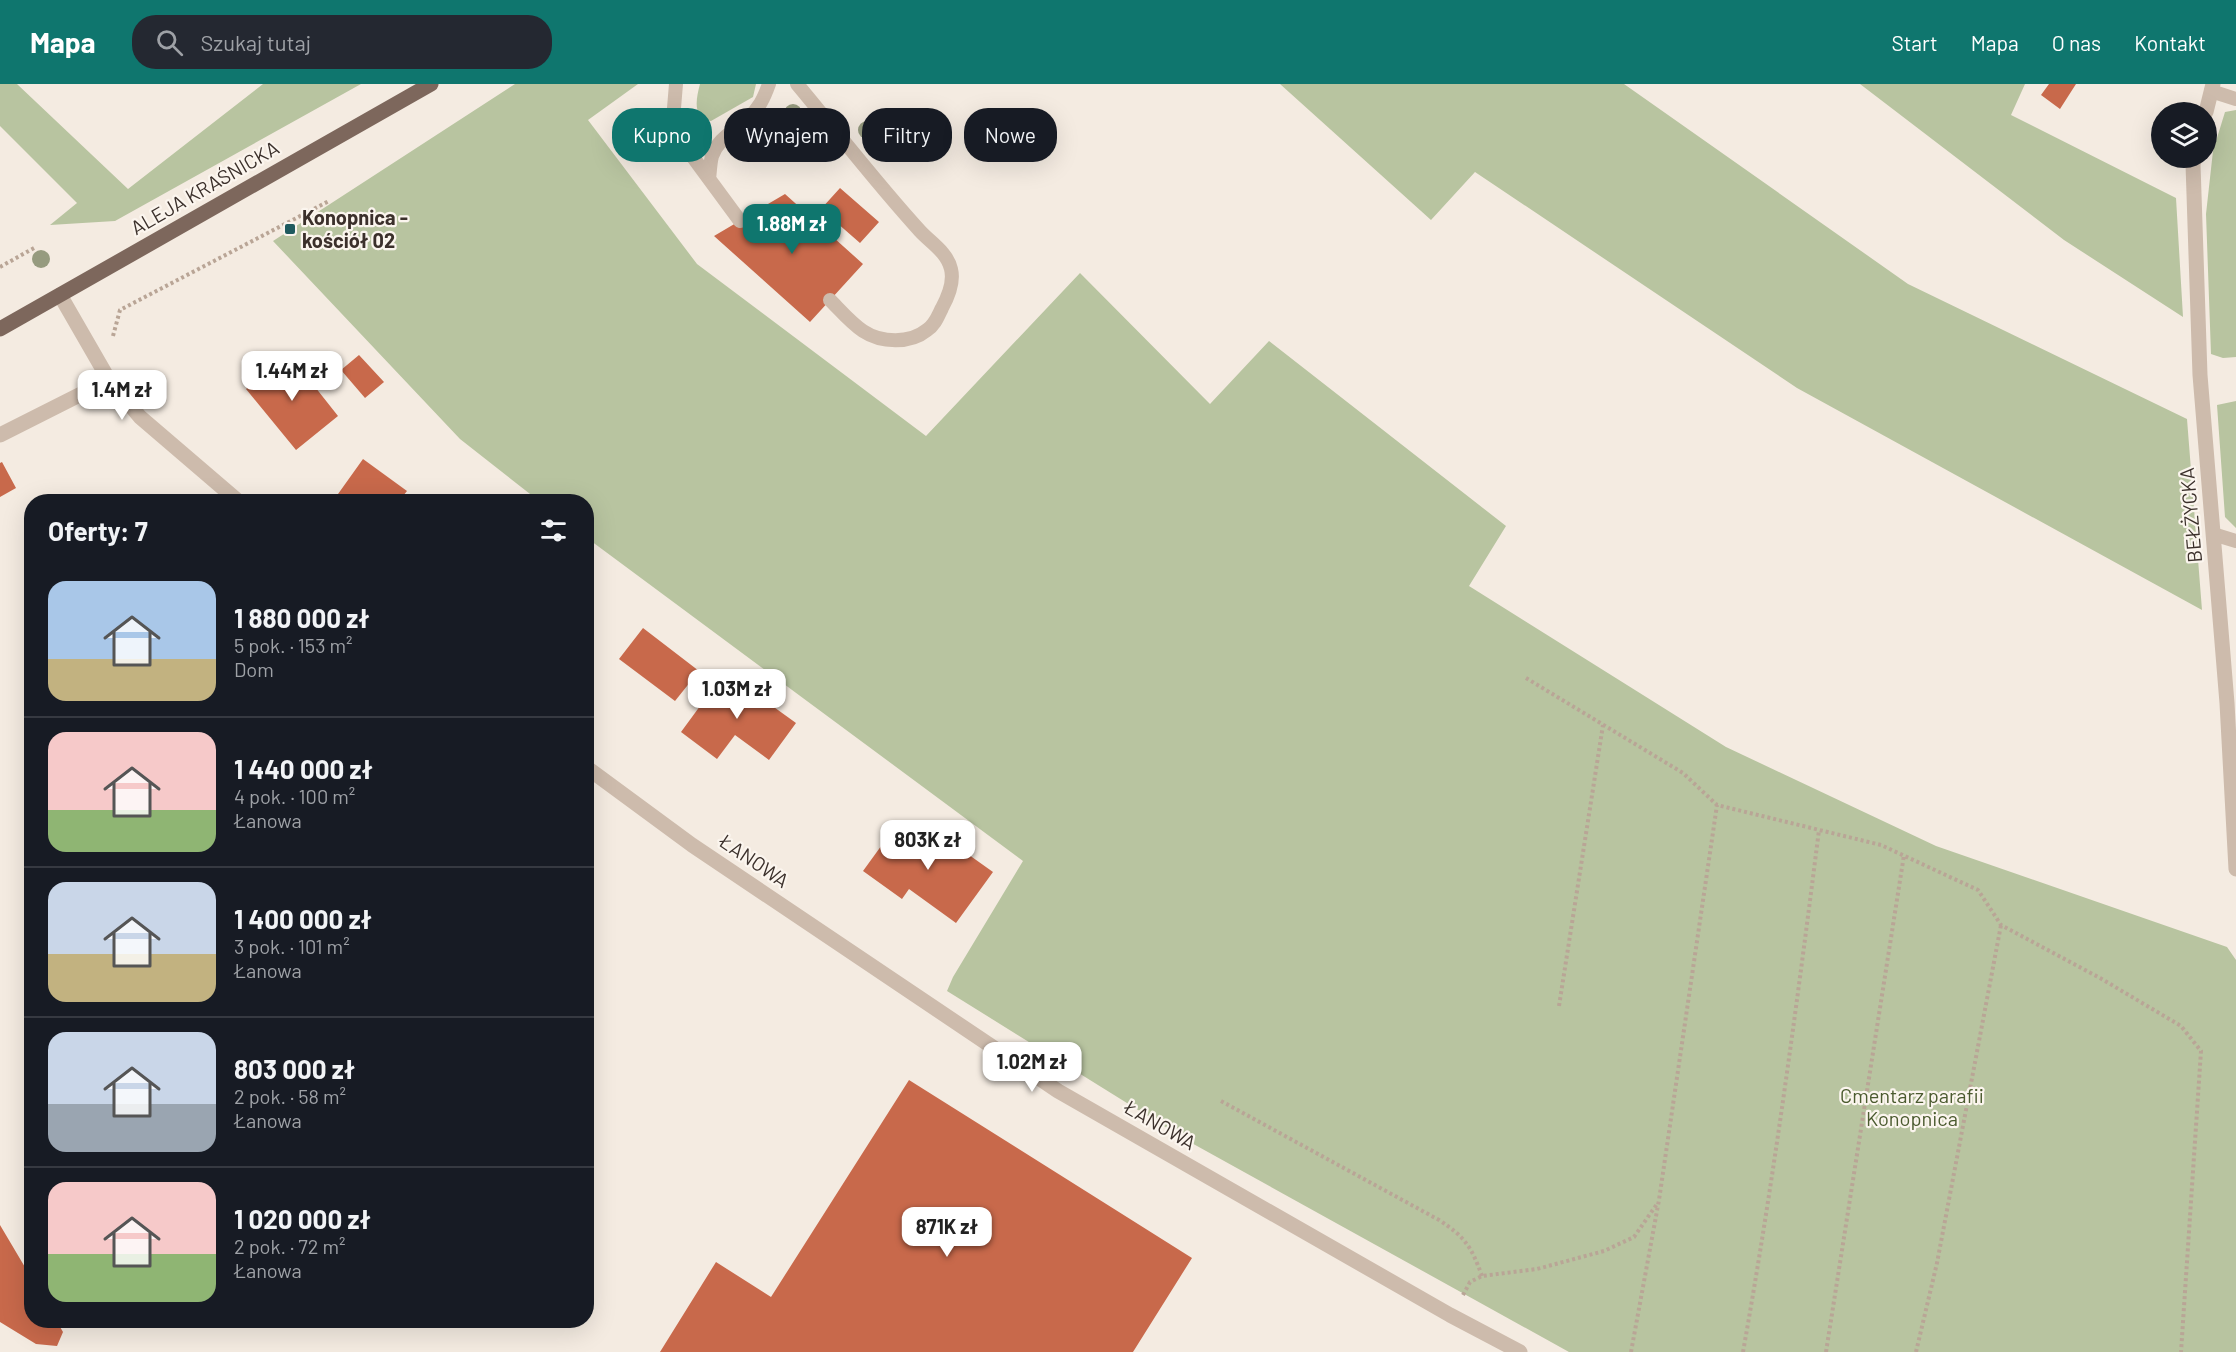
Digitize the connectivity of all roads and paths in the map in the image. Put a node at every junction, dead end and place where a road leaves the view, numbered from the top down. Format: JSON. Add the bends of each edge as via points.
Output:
{"nodes":[{"id":1,"x":431,"y":84,"type":"edge"},
{"id":2,"x":676,"y":84,"type":"edge"},
{"id":3,"x":769,"y":84,"type":"edge"},
{"id":4,"x":797,"y":84,"type":"edge"},
{"id":5,"x":2212,"y":88,"type":"edge"},
{"id":6,"x":2236,"y":99,"type":"edge"},
{"id":7,"x":2193,"y":168,"type":"edge"},
{"id":8,"x":709,"y":179,"type":"junction"},
{"id":9,"x":329,"y":201,"type":"dead end"},
{"id":10,"x":740,"y":221,"type":"dead end"},
{"id":11,"x":34,"y":248,"type":"dead end"},
{"id":12,"x":0,"y":267,"type":"edge"},
{"id":13,"x":60,"y":295,"type":"junction"},
{"id":14,"x":830,"y":300,"type":"dead end"},
{"id":15,"x":0,"y":329,"type":"edge"},
{"id":16,"x":112,"y":338,"type":"dead end"},
{"id":17,"x":110,"y":380,"type":"junction"},
{"id":18,"x":0,"y":435,"type":"edge"},
{"id":19,"x":230,"y":494,"type":"edge"},
{"id":20,"x":2213,"y":534,"type":"junction"},
{"id":21,"x":2236,"y":541,"type":"edge"},
{"id":22,"x":1526,"y":678,"type":"dead end"},
{"id":23,"x":1603,"y":725,"type":"junction"},
{"id":24,"x":594,"y":772,"type":"edge"},
{"id":25,"x":1717,"y":805,"type":"junction"},
{"id":26,"x":1819,"y":830,"type":"junction"},
{"id":27,"x":1904,"y":855,"type":"junction"},
{"id":28,"x":2236,"y":869,"type":"edge"},
{"id":29,"x":2001,"y":925,"type":"junction"},
{"id":30,"x":1559,"y":1006,"type":"dead end"},
{"id":31,"x":1221,"y":1101,"type":"dead end"},
{"id":32,"x":1659,"y":1200,"type":"junction"},
{"id":33,"x":1482,"y":1276,"type":"junction"},
{"id":34,"x":1462,"y":1295,"type":"dead end"},
{"id":35,"x":1520,"y":1352,"type":"edge"},
{"id":36,"x":1631,"y":1352,"type":"edge"},
{"id":37,"x":1743,"y":1352,"type":"edge"},
{"id":38,"x":1826,"y":1352,"type":"edge"},
{"id":39,"x":1916,"y":1352,"type":"edge"},
{"id":40,"x":2181,"y":1352,"type":"edge"}],
"edges":[{"from":1,"to":13,"type":"main road","name":"ALEJA KRAŚNICKA"},
{"from":2,"to":8,"type":"lane","via":[[673,120],[687,149]]},
{"from":3,"to":8,"type":"lane","via":[[758,109],[719,143]]},
{"from":4,"to":14,"type":"lane","via":[[920,231],[944,254],[951,269],[952,282],[936,321],[915,337],[872,337]]},
{"from":5,"to":6,"type":"lane"},
{"from":7,"to":20,"type":"street","name":"BEŁŻYCKA","via":[[2200,375]]},
{"from":8,"to":10,"type":"lane"},
{"from":9,"to":16,"type":"path","via":[[120,310]]},
{"from":11,"to":12,"type":"path"},
{"from":13,"to":15,"type":"main road","name":"ALEJA KRAŚNICKA"},
{"from":13,"to":17,"type":"street"},
{"from":17,"to":18,"type":"street"},
{"from":17,"to":19,"type":"street","via":[[140,417]]},
{"from":20,"to":21,"type":"lane"},
{"from":20,"to":28,"type":"street","name":"BEŁŻYCKA"},
{"from":22,"to":23,"type":"path"},
{"from":23,"to":25,"type":"path","via":[[1683,773]]},
{"from":23,"to":30,"type":"path"},
{"from":24,"to":35,"type":"street","name":"ŁANOWA","via":[[692,845],[1058,1090]]},
{"from":25,"to":26,"type":"path"},
{"from":25,"to":32,"type":"path"},
{"from":26,"to":27,"type":"path","via":[[1881,845]]},
{"from":26,"to":37,"type":"path","via":[[1787,1087]]},
{"from":27,"to":29,"type":"path","via":[[1977,890]]},
{"from":27,"to":38,"type":"path"},
{"from":29,"to":39,"type":"path","via":[[1937,1263]]},
{"from":29,"to":40,"type":"path","via":[[2181,1026],[2201,1051]]},
{"from":31,"to":33,"type":"path","via":[[1460,1234],[1474,1254]]},
{"from":32,"to":33,"type":"path","via":[[1634,1237],[1604,1251],[1537,1269]]},
{"from":32,"to":36,"type":"path"},
{"from":33,"to":34,"type":"path","via":[[1470,1282]]}]}
